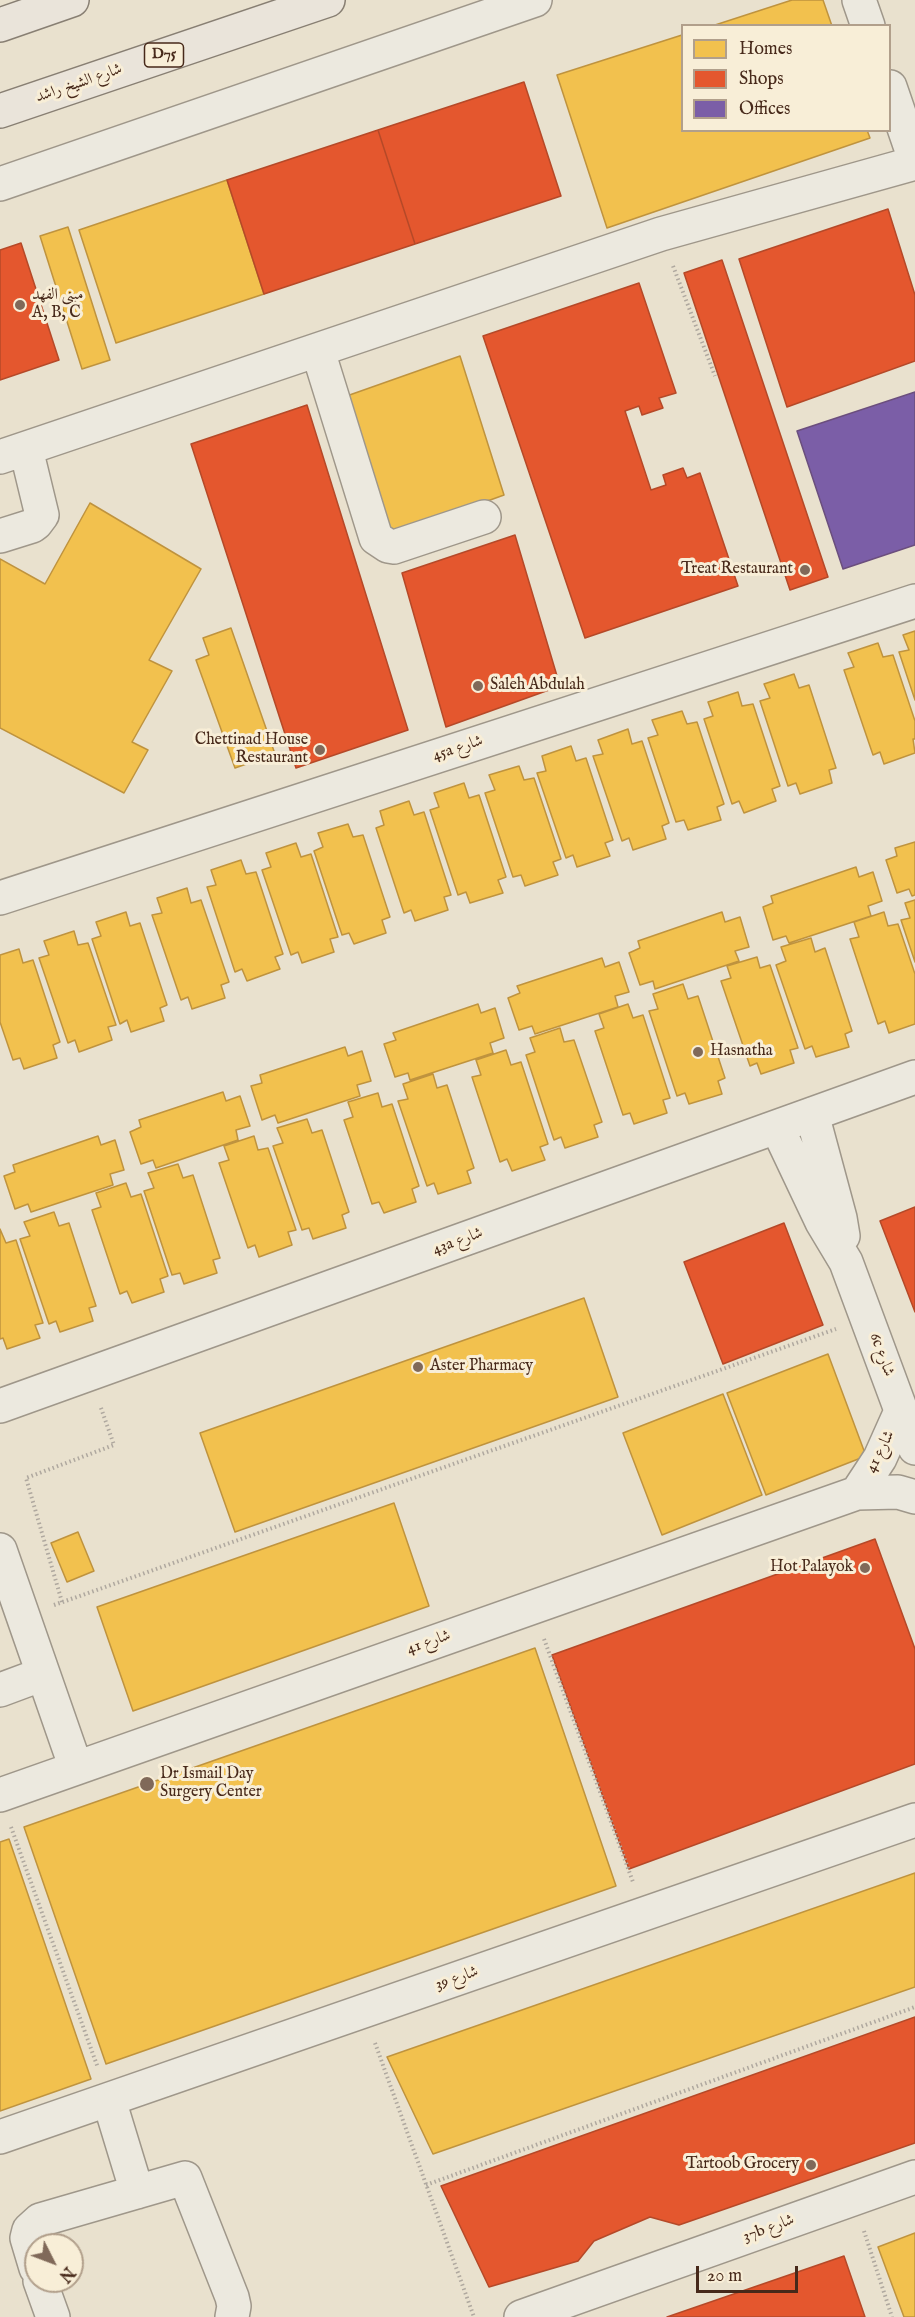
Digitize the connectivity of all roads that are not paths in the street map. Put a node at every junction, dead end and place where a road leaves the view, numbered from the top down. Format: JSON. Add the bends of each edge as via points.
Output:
{"nodes":[{"id":1,"x":72,"y":0,"type":"edge"},
{"id":2,"x":328,"y":0,"type":"edge"},
{"id":3,"x":535,"y":0,"type":"edge"},
{"id":4,"x":859,"y":0,"type":"edge"},
{"id":5,"x":867,"y":24,"type":"edge"},
{"id":6,"x":0,"y":25,"type":"edge"},
{"id":7,"x":891,"y":90,"type":"edge"},
{"id":8,"x":0,"y":111,"type":"edge"},
{"id":9,"x":915,"y":161,"type":"edge"},
{"id":10,"x":0,"y":184,"type":"edge"},
{"id":11,"x":318,"y":351,"type":"junction"},
{"id":12,"x":13,"y":453,"type":"edge"},
{"id":13,"x":484,"y":517,"type":"dead end"},
{"id":14,"x":0,"y":536,"type":"edge"},
{"id":15,"x":915,"y":601,"type":"edge"},
{"id":16,"x":0,"y":898,"type":"edge"},
{"id":17,"x":915,"y":1077,"type":"edge"},
{"id":18,"x":812,"y":1114,"type":"junction"},
{"id":19,"x":777,"y":1127,"type":"junction"},
{"id":20,"x":846,"y":1262,"type":"junction"},
{"id":21,"x":0,"y":1406,"type":"edge"},
{"id":22,"x":901,"y":1411,"type":"junction"},
{"id":23,"x":915,"y":1448,"type":"edge"},
{"id":24,"x":857,"y":1493,"type":"junction"},
{"id":25,"x":915,"y":1497,"type":"edge"},
{"id":26,"x":0,"y":1550,"type":"edge"},
{"id":27,"x":43,"y":1674,"type":"junction"},
{"id":28,"x":0,"y":1690,"type":"edge"},
{"id":29,"x":76,"y":1767,"type":"junction"},
{"id":30,"x":4,"y":1807,"type":"edge"},
{"id":31,"x":915,"y":1820,"type":"edge"},
{"id":32,"x":109,"y":2100,"type":"junction"},
{"id":33,"x":0,"y":2137,"type":"edge"},
{"id":34,"x":915,"y":2178,"type":"edge"},
{"id":35,"x":137,"y":2192,"type":"junction"},
{"id":36,"x":28,"y":2233,"type":"edge"},
{"id":37,"x":44,"y":2293,"type":"edge"},
{"id":38,"x":53,"y":2317,"type":"edge"},
{"id":39,"x":232,"y":2317,"type":"edge"},
{"id":40,"x":521,"y":2317,"type":"edge"}],
"edges":[{"from":1,"to":6,"type":"main road"},
{"from":2,"to":8,"type":"main road","name":"شارع الشيخ راشد","number":"D75"},
{"from":3,"to":10,"type":"street"},
{"from":4,"to":5,"type":"street"},
{"from":7,"to":9,"type":"street"},
{"from":9,"to":11,"type":"street","via":[[661,234]]},
{"from":11,"to":12,"type":"street"},
{"from":11,"to":13,"type":"street","via":[[376,538],[394,547]]},
{"from":12,"to":14,"type":"street","via":[[42,515],[32,526]]},
{"from":15,"to":16,"type":"street","name":"45a شارع"},
{"from":17,"to":18,"type":"street","name":"43a شارع"},
{"from":18,"to":19,"type":"street","name":"43a شارع"},
{"from":18,"to":20,"type":"street","name":"6c شارع","via":[[840,1218]]},
{"from":19,"to":20,"type":"street","name":"6c شارع","via":[[822,1222]]},
{"from":19,"to":21,"type":"street","name":"43a شارع"},
{"from":20,"to":22,"type":"street","name":"6c شارع"},
{"from":22,"to":23,"type":"street","name":"6c شارع"},
{"from":22,"to":24,"type":"street","name":"شارع 41","via":[[880,1458]]},
{"from":24,"to":25,"type":"street","name":"شارع 41","via":[[898,1492]]},
{"from":24,"to":29,"type":"street","name":"شارع 41"},
{"from":26,"to":27,"type":"street"},
{"from":27,"to":28,"type":"street"},
{"from":27,"to":29,"type":"street"},
{"from":29,"to":30,"type":"street","name":"شارع 41"},
{"from":31,"to":32,"type":"street","name":"شارع 39"},
{"from":32,"to":33,"type":"street","name":"شارع 39"},
{"from":32,"to":35,"type":"street"},
{"from":34,"to":40,"type":"street","name":"37b شارع"},
{"from":35,"to":36,"type":"street","via":[[40,2220]]},
{"from":35,"to":39,"type":"street","via":[[185,2178],[232,2297]]},
{"from":37,"to":38,"type":"street"}]}
